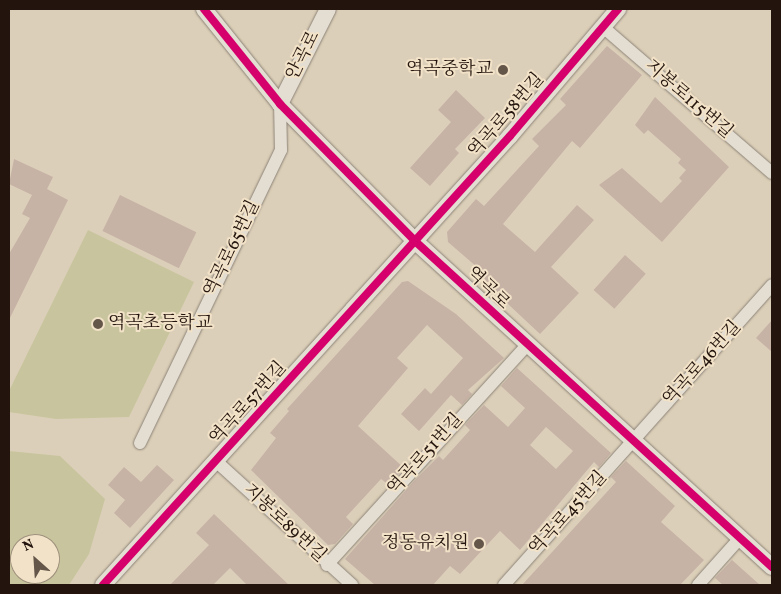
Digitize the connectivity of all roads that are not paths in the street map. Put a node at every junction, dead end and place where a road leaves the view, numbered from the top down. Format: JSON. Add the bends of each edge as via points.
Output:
{"nodes":[{"id":1,"x":204,"y":9,"type":"edge"},
{"id":2,"x":328,"y":9,"type":"edge"},
{"id":3,"x":618,"y":9,"type":"edge"},
{"id":4,"x":604,"y":28,"type":"junction"},
{"id":5,"x":280,"y":104,"type":"junction"},
{"id":6,"x":772,"y":173,"type":"edge"},
{"id":7,"x":416,"y":242,"type":"junction"},
{"id":8,"x":772,"y":285,"type":"edge"},
{"id":9,"x":526,"y":346,"type":"junction"},
{"id":10,"x":633,"y":442,"type":"junction"},
{"id":11,"x":140,"y":443,"type":"dead end"},
{"id":12,"x":217,"y":462,"type":"junction"},
{"id":13,"x":740,"y":538,"type":"junction"},
{"id":14,"x":327,"y":564,"type":"junction"},
{"id":15,"x":772,"y":567,"type":"edge"},
{"id":16,"x":103,"y":585,"type":"edge"},
{"id":17,"x":352,"y":585,"type":"edge"},
{"id":18,"x":504,"y":585,"type":"edge"},
{"id":19,"x":698,"y":585,"type":"edge"}],
"edges":[{"from":1,"to":5,"type":"street","name":"역곡로"},
{"from":2,"to":5,"type":"street","name":"안곡로"},
{"from":3,"to":4,"type":"street","name":"역곡로58번길"},
{"from":4,"to":6,"type":"street","name":"지봉로115번길"},
{"from":4,"to":7,"type":"street","name":"역곡로58번길"},
{"from":5,"to":7,"type":"street","name":"역곡로"},
{"from":5,"to":11,"type":"street","name":"역곡로65번길","via":[[281,150]]},
{"from":7,"to":9,"type":"street","name":"역곡로"},
{"from":7,"to":12,"type":"street","name":"역곡로57번길"},
{"from":8,"to":10,"type":"street","name":"역곡로46번길"},
{"from":9,"to":10,"type":"street","name":"역곡로"},
{"from":9,"to":14,"type":"street","name":"역곡로51번길"},
{"from":10,"to":13,"type":"street","name":"역곡로"},
{"from":10,"to":18,"type":"street","name":"역곡로45번길"},
{"from":12,"to":14,"type":"street","name":"지봉로89번길"},
{"from":12,"to":16,"type":"street","name":"역곡로57번길"},
{"from":13,"to":15,"type":"street","name":"역곡로"},
{"from":13,"to":19,"type":"street"},
{"from":14,"to":17,"type":"street","name":"지봉로89번길"}]}
